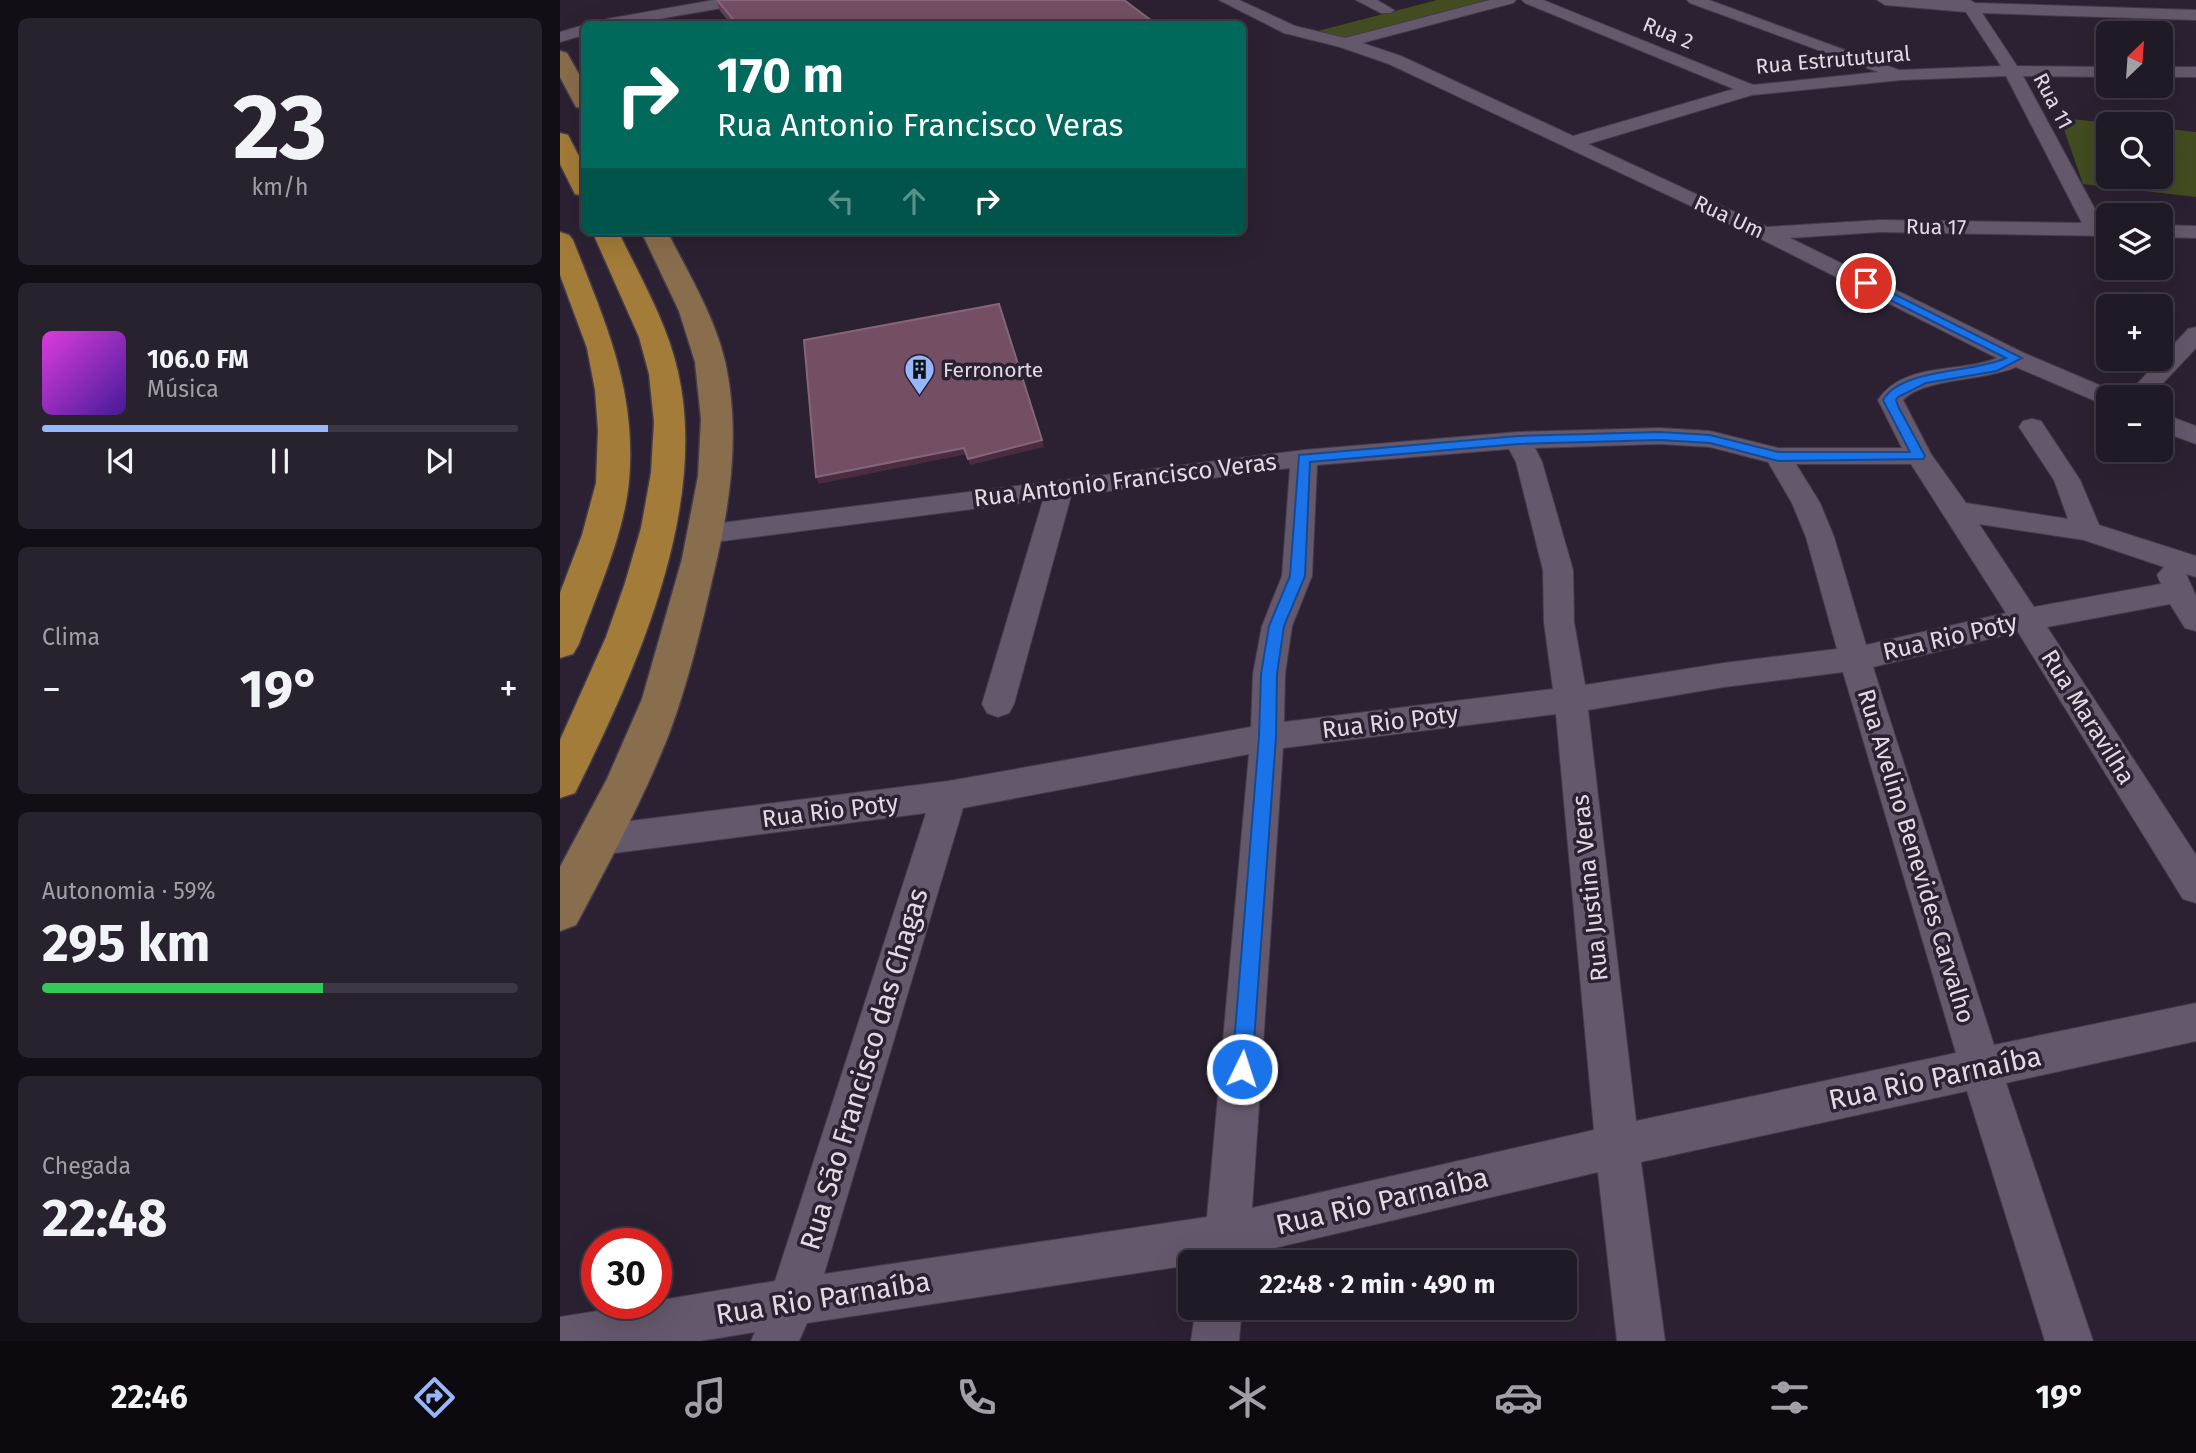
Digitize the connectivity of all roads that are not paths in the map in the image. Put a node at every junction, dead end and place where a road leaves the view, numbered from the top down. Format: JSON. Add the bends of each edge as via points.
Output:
{"nodes":[{"id":1,"x":739,"y":0,"type":"edge"},
{"id":2,"x":1227,"y":0,"type":"edge"},
{"id":3,"x":1364,"y":0,"type":"edge"},
{"id":4,"x":1508,"y":0,"type":"edge"},
{"id":5,"x":1530,"y":0,"type":"edge"},
{"id":6,"x":1695,"y":0,"type":"edge"},
{"id":7,"x":1885,"y":0,"type":"edge"},
{"id":8,"x":2091,"y":0,"type":"edge"},
{"id":9,"x":694,"y":4,"type":"edge"},
{"id":10,"x":1966,"y":4,"type":"edge"},
{"id":11,"x":2105,"y":14,"type":"junction"},
{"id":12,"x":2196,"y":15,"type":"edge"},
{"id":13,"x":1361,"y":17,"type":"dead end"},
{"id":14,"x":620,"y":21,"type":"edge"},
{"id":15,"x":1337,"y":23,"type":"dead end"},
{"id":16,"x":581,"y":29,"type":"edge"},
{"id":17,"x":560,"y":30,"type":"edge"},
{"id":18,"x":581,"y":30,"type":"edge"},
{"id":19,"x":1300,"y":33,"type":"junction"},
{"id":20,"x":560,"y":37,"type":"edge"},
{"id":21,"x":1345,"y":43,"type":"junction"},
{"id":22,"x":560,"y":57,"type":"edge"},
{"id":23,"x":2011,"y":71,"type":"junction"},
{"id":24,"x":2096,"y":72,"type":"edge"},
{"id":25,"x":2174,"y":72,"type":"edge"},
{"id":26,"x":2196,"y":72,"type":"edge"},
{"id":27,"x":1901,"y":75,"type":"junction"},
{"id":28,"x":1751,"y":90,"type":"junction"},
{"id":29,"x":581,"y":96,"type":"edge"},
{"id":30,"x":560,"y":140,"type":"edge"},
{"id":31,"x":1570,"y":144,"type":"junction"},
{"id":32,"x":581,"y":183,"type":"edge"},
{"id":33,"x":2096,"y":220,"type":"edge"},
{"id":34,"x":2096,"y":230,"type":"edge"},
{"id":35,"x":2173,"y":231,"type":"edge"},
{"id":36,"x":2196,"y":232,"type":"edge"},
{"id":37,"x":1765,"y":233,"type":"junction"},
{"id":38,"x":607,"y":235,"type":"edge"},
{"id":39,"x":656,"y":235,"type":"edge"},
{"id":40,"x":560,"y":240,"type":"edge"},
{"id":41,"x":2196,"y":334,"type":"edge"},
{"id":42,"x":2016,"y":358,"type":"junction"},
{"id":43,"x":2148,"y":385,"type":"edge"},
{"id":44,"x":2096,"y":392,"type":"edge"},
{"id":45,"x":2173,"y":426,"type":"edge"},
{"id":46,"x":2032,"y":427,"type":"dead end"},
{"id":47,"x":2196,"y":436,"type":"edge"},
{"id":48,"x":1518,"y":440,"type":"junction"},
{"id":49,"x":1778,"y":456,"type":"junction"},
{"id":50,"x":1919,"y":456,"type":"junction"},
{"id":51,"x":1304,"y":458,"type":"junction"},
{"id":52,"x":1060,"y":488,"type":"junction"},
{"id":53,"x":1957,"y":511,"type":"junction"},
{"id":54,"x":2087,"y":531,"type":"junction"},
{"id":55,"x":707,"y":533,"type":"junction"},
{"id":56,"x":2187,"y":580,"type":"edge"},
{"id":57,"x":2026,"y":619,"type":"junction"},
{"id":58,"x":2196,"y":620,"type":"edge"},
{"id":59,"x":560,"y":644,"type":"edge"},
{"id":60,"x":1855,"y":659,"type":"junction"},
{"id":61,"x":1571,"y":700,"type":"junction"},
{"id":62,"x":998,"y":704,"type":"dead end"},
{"id":63,"x":1267,"y":737,"type":"junction"},
{"id":64,"x":560,"y":780,"type":"edge"},
{"id":65,"x":949,"y":796,"type":"junction"},
{"id":66,"x":599,"y":840,"type":"junction"},
{"id":67,"x":2196,"y":887,"type":"edge"},
{"id":68,"x":560,"y":910,"type":"edge"},
{"id":69,"x":2196,"y":1022,"type":"edge"},
{"id":70,"x":1981,"y":1069,"type":"junction"},
{"id":71,"x":1617,"y":1146,"type":"junction"},
{"id":72,"x":1227,"y":1249,"type":"edge"},
{"id":73,"x":792,"y":1302,"type":"junction"},
{"id":74,"x":1217,"y":1320,"type":"edge"},
{"id":75,"x":560,"y":1341,"type":"edge"},
{"id":76,"x":775,"y":1341,"type":"edge"},
{"id":77,"x":1215,"y":1341,"type":"edge"},
{"id":78,"x":1641,"y":1341,"type":"edge"},
{"id":79,"x":2069,"y":1341,"type":"edge"}],
"edges":[{"from":1,"to":9,"type":"street"},
{"from":2,"to":19,"type":"street","name":"Rua Um"},
{"from":3,"to":13,"type":"street","via":[[1393,9]]},
{"from":4,"to":21,"type":"street"},
{"from":5,"to":28,"type":"street","name":"Rua 2"},
{"from":6,"to":27,"type":"street"},
{"from":7,"to":10,"type":"street"},
{"from":8,"to":11,"type":"street"},
{"from":9,"to":14,"type":"street"},
{"from":10,"to":11,"type":"street"},
{"from":10,"to":23,"type":"street","name":"Rua 11"},
{"from":11,"to":12,"type":"street"},
{"from":15,"to":19,"type":"street"},
{"from":16,"to":17,"type":"street"},
{"from":18,"to":20,"type":"street"},
{"from":19,"to":21,"type":"street","name":"Rua Um"},
{"from":21,"to":31,"type":"street","name":"Rua Um","via":[[1395,60]]},
{"from":22,"to":29,"type":"main road"},
{"from":23,"to":24,"type":"street","name":"Rua Estrututural"},
{"from":23,"to":27,"type":"street","name":"Rua Estrututural"},
{"from":23,"to":33,"type":"street","name":"Rua 11"},
{"from":25,"to":26,"type":"street"},
{"from":27,"to":28,"type":"street","name":"Rua Estrututural"},
{"from":28,"to":31,"type":"street","name":"Rua Estrututural"},
{"from":30,"to":32,"type":"highway"},
{"from":31,"to":37,"type":"street","name":"Rua Um"},
{"from":34,"to":37,"type":"street","name":"Rua 17","via":[[1881,226]]},
{"from":35,"to":36,"type":"street"},
{"from":37,"to":42,"type":"street","name":"Rua Um"},
{"from":38,"to":64,"type":"highway","via":[[652,332],[665,376],[668,477],[659,525],[627,631]]},
{"from":39,"to":55,"type":"main road","via":[[698,320],[710,363],[719,444]]},
{"from":40,"to":59,"type":"highway","via":[[601,348],[614,430],[612,483],[599,535]]},
{"from":41,"to":43,"type":"street"},
{"from":42,"to":44,"type":"street","name":"Rua Um"},
{"from":42,"to":50,"type":"street","via":[[1992,369],[1923,379],[1893,394],[1892,408]]},
{"from":45,"to":47,"type":"street"},
{"from":46,"to":54,"type":"street","via":[[2067,480]]},
{"from":48,"to":49,"type":"street","name":"Rua Antonio Francisco Veras","via":[[1688,437]]},
{"from":48,"to":51,"type":"street","name":"Rua Antonio Francisco Veras"},
{"from":48,"to":61,"type":"street","name":"Rua Justina Veras","via":[[1529,462],[1559,570],[1559,622]]},
{"from":49,"to":50,"type":"street","name":"Rua Antonio Francisco Veras"},
{"from":49,"to":60,"type":"street","name":"Rua Avelino Benevides Carvalho","via":[[1820,537]]},
{"from":50,"to":53,"type":"street","name":"Rua Maravilha"},
{"from":51,"to":52,"type":"street","name":"Rua Antonio Francisco Veras"},
{"from":51,"to":63,"type":"street","via":[[1297,576],[1277,626],[1269,674]]},
{"from":52,"to":55,"type":"street","name":"Rua Antonio Francisco Veras"},
{"from":52,"to":62,"type":"street"},
{"from":53,"to":54,"type":"street"},
{"from":53,"to":57,"type":"street","name":"Rua Maravilha"},
{"from":54,"to":56,"type":"street","via":[[2165,557]]},
{"from":55,"to":66,"type":"main road","via":[[678,646],[648,734]]},
{"from":56,"to":57,"type":"street","name":"Rua Rio Poty"},
{"from":56,"to":58,"type":"street"},
{"from":57,"to":60,"type":"street","name":"Rua Rio Poty"},
{"from":57,"to":67,"type":"street","name":"Rua Maravilha"},
{"from":60,"to":61,"type":"street","name":"Rua Rio Poty"},
{"from":60,"to":70,"type":"street","name":"Rua Avelino Benevides Carvalho"},
{"from":61,"to":63,"type":"street","name":"Rua Rio Poty"},
{"from":61,"to":71,"type":"street","name":"Rua Justina Veras"},
{"from":63,"to":65,"type":"street","name":"Rua Rio Poty"},
{"from":63,"to":72,"type":"street"},
{"from":65,"to":66,"type":"street","name":"Rua Rio Poty"},
{"from":65,"to":73,"type":"street","name":"Rua São Francisco das Chagas"},
{"from":66,"to":68,"type":"main road"},
{"from":69,"to":70,"type":"street","name":"Rua Rio Parnaíba"},
{"from":70,"to":71,"type":"street","name":"Rua Rio Parnaíba"},
{"from":70,"to":79,"type":"street","name":"Rua Avelino Benevides Carvalho"},
{"from":71,"to":72,"type":"street","name":"Rua Rio Parnaíba"},
{"from":71,"to":78,"type":"street","name":"Rua Justina Veras"},
{"from":72,"to":73,"type":"street","name":"Rua Rio Parnaíba"},
{"from":73,"to":75,"type":"street","name":"Rua Rio Parnaíba"},
{"from":73,"to":76,"type":"street","name":"Rua São Francisco das Chagas"},
{"from":74,"to":77,"type":"street"}]}
